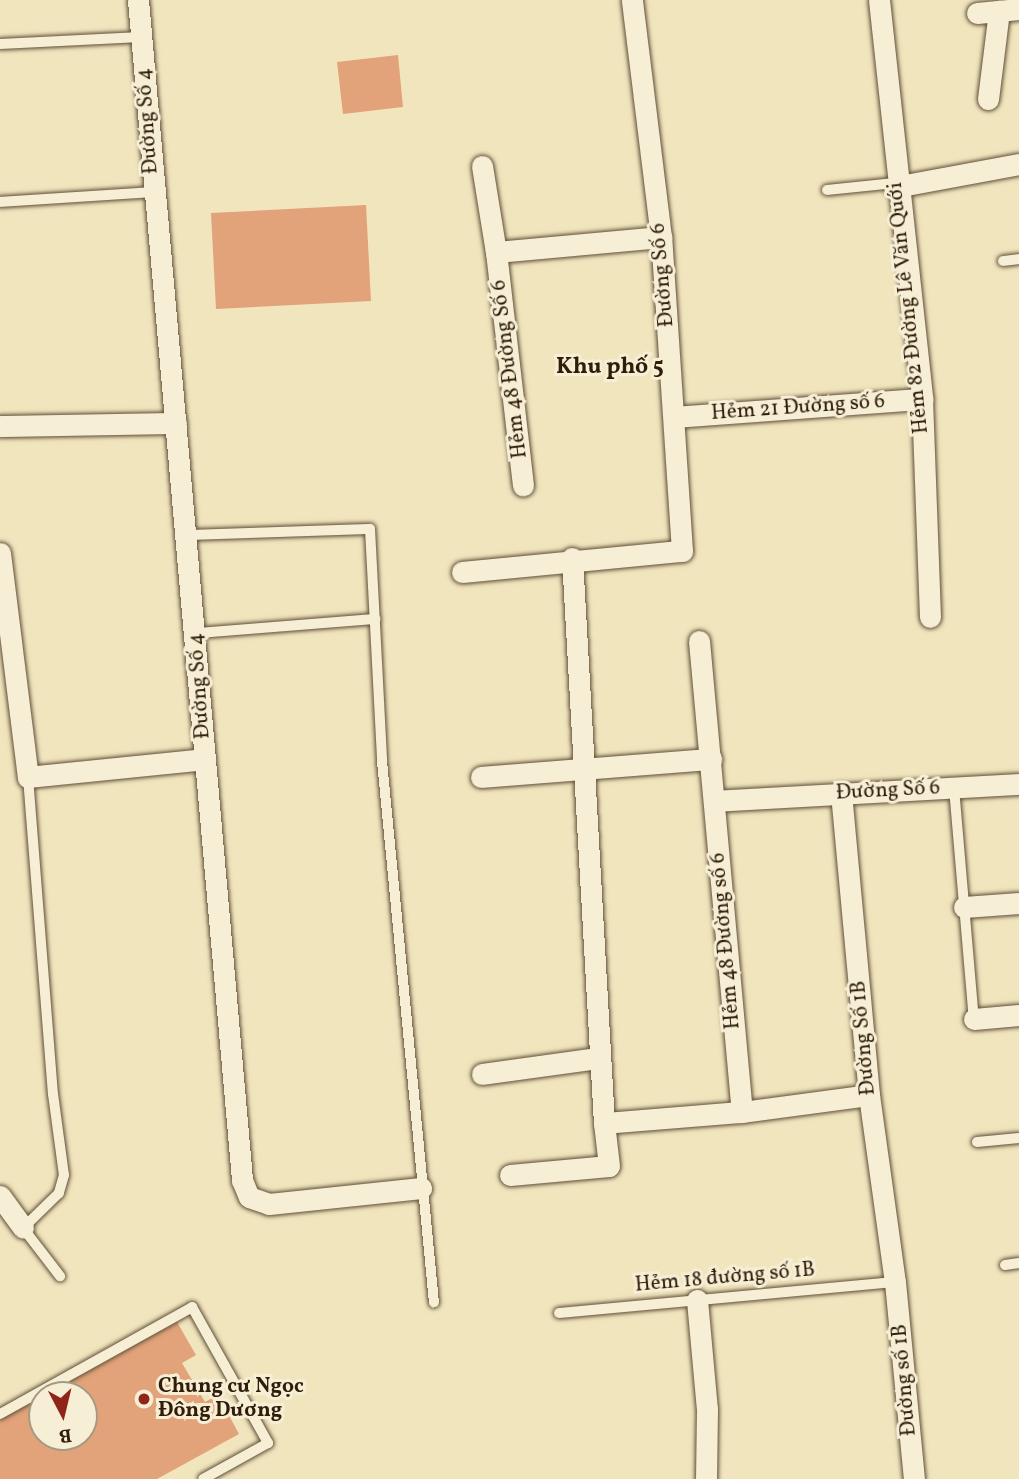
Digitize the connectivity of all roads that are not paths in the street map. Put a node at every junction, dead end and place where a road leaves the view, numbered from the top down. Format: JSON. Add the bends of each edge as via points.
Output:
{"nodes":[{"id":1,"x":138,"y":0,"type":"edge"},
{"id":2,"x":632,"y":0,"type":"edge"},
{"id":3,"x":879,"y":0,"type":"edge"},
{"id":4,"x":1009,"y":10,"type":"edge"},
{"id":5,"x":977,"y":13,"type":"dead end"},
{"id":6,"x":141,"y":37,"type":"junction"},
{"id":7,"x":0,"y":44,"type":"edge"},
{"id":8,"x":988,"y":99,"type":"dead end"},
{"id":9,"x":1019,"y":164,"type":"edge"},
{"id":10,"x":481,"y":166,"type":"dead end"},
{"id":11,"x":895,"y":185,"type":"junction"},
{"id":12,"x":827,"y":190,"type":"dead end"},
{"id":13,"x":153,"y":192,"type":"junction"},
{"id":14,"x":0,"y":202,"type":"edge"},
{"id":15,"x":661,"y":237,"type":"junction"},
{"id":16,"x":496,"y":252,"type":"junction"},
{"id":17,"x":1019,"y":259,"type":"edge"},
{"id":18,"x":1003,"y":261,"type":"dead end"},
{"id":19,"x":922,"y":398,"type":"junction"},
{"id":20,"x":674,"y":417,"type":"junction"},
{"id":21,"x":176,"y":423,"type":"junction"},
{"id":22,"x":0,"y":426,"type":"edge"},
{"id":23,"x":523,"y":485,"type":"dead end"},
{"id":24,"x":187,"y":535,"type":"junction"},
{"id":25,"x":0,"y":553,"type":"edge"},
{"id":26,"x":572,"y":558,"type":"junction"},
{"id":27,"x":462,"y":572,"type":"dead end"},
{"id":28,"x":930,"y":617,"type":"dead end"},
{"id":29,"x":375,"y":619,"type":"junction"},
{"id":30,"x":197,"y":633,"type":"junction"},
{"id":31,"x":699,"y":641,"type":"dead end"},
{"id":32,"x":205,"y":759,"type":"junction"},
{"id":33,"x":711,"y":759,"type":"junction"},
{"id":34,"x":583,"y":771,"type":"junction"},
{"id":35,"x":28,"y":777,"type":"junction"},
{"id":36,"x":481,"y":777,"type":"dead end"},
{"id":37,"x":1019,"y":784,"type":"edge"},
{"id":38,"x":954,"y":788,"type":"junction"},
{"id":39,"x":842,"y":793,"type":"junction"},
{"id":40,"x":714,"y":801,"type":"junction"},
{"id":41,"x":1019,"y":903,"type":"edge"},
{"id":42,"x":964,"y":907,"type":"junction"},
{"id":43,"x":1019,"y":1015,"type":"edge"},
{"id":44,"x":974,"y":1019,"type":"joint"},
{"id":45,"x":598,"y":1058,"type":"junction"},
{"id":46,"x":482,"y":1074,"type":"dead end"},
{"id":47,"x":869,"y":1095,"type":"junction"},
{"id":48,"x":742,"y":1112,"type":"junction"},
{"id":49,"x":604,"y":1124,"type":"junction"},
{"id":50,"x":1019,"y":1138,"type":"edge"},
{"id":51,"x":976,"y":1142,"type":"dead end"},
{"id":52,"x":510,"y":1175,"type":"dead end"},
{"id":53,"x":421,"y":1188,"type":"junction"},
{"id":54,"x":0,"y":1196,"type":"edge"},
{"id":55,"x":23,"y":1228,"type":"junction"},
{"id":56,"x":1019,"y":1263,"type":"edge"},
{"id":57,"x":1004,"y":1265,"type":"dead end"},
{"id":58,"x":60,"y":1276,"type":"dead end"},
{"id":59,"x":895,"y":1282,"type":"junction"},
{"id":60,"x":697,"y":1300,"type":"junction"},
{"id":61,"x":434,"y":1303,"type":"dead end"},
{"id":62,"x":559,"y":1313,"type":"dead end"},
{"id":63,"x":0,"y":1414,"type":"edge"},
{"id":64,"x":203,"y":1479,"type":"edge"},
{"id":65,"x":706,"y":1479,"type":"edge"},
{"id":66,"x":914,"y":1479,"type":"edge"}],
"edges":[{"from":1,"to":6,"type":"street","name":"Đường Số 4"},
{"from":2,"to":15,"type":"street","name":"Đường Số 6"},
{"from":3,"to":11,"type":"street","name":"Hẻm 82 Đường Lê Văn Quới"},
{"from":4,"to":5,"type":"street"},
{"from":4,"to":8,"type":"street"},
{"from":6,"to":7,"type":"lane"},
{"from":6,"to":13,"type":"street","name":"Đường Số 4"},
{"from":9,"to":11,"type":"street"},
{"from":10,"to":16,"type":"street","name":"Hẻm 48 Đường Số 6"},
{"from":11,"to":12,"type":"lane"},
{"from":11,"to":19,"type":"street","name":"Hẻm 82 Đường Lê Văn Quới"},
{"from":13,"to":14,"type":"lane"},
{"from":13,"to":21,"type":"street","name":"Đường Số 4"},
{"from":15,"to":16,"type":"street","name":"Hẻm 48 Đường Số 6"},
{"from":15,"to":20,"type":"street","name":"Đường Số 6"},
{"from":16,"to":23,"type":"street","name":"Hẻm 48 Đường Số 6"},
{"from":17,"to":18,"type":"lane"},
{"from":19,"to":20,"type":"street","name":"Hẻm 21 Đường số 6"},
{"from":19,"to":28,"type":"street","name":"Hẻm 82 Đường Lê Văn Quới"},
{"from":20,"to":26,"type":"street","name":"Đường Số 6","via":[[682,551]]},
{"from":21,"to":22,"type":"street"},
{"from":21,"to":24,"type":"street","name":"Đường Số 4"},
{"from":24,"to":29,"type":"lane","via":[[370,529]]},
{"from":24,"to":30,"type":"street","name":"Đường Số 4"},
{"from":25,"to":35,"type":"street"},
{"from":26,"to":27,"type":"street"},
{"from":26,"to":34,"type":"street"},
{"from":29,"to":30,"type":"lane"},
{"from":29,"to":53,"type":"lane","via":[[382,761]]},
{"from":30,"to":32,"type":"street","name":"Đường Số 4"},
{"from":31,"to":33,"type":"street","name":"Hẻm 48 Đường số 6"},
{"from":32,"to":35,"type":"street"},
{"from":32,"to":53,"type":"street","name":"Đường Số 4","via":[[242,1180],[249,1197],[270,1204]]},
{"from":33,"to":34,"type":"street"},
{"from":33,"to":40,"type":"street","name":"Hẻm 48 Đường số 6"},
{"from":34,"to":36,"type":"street"},
{"from":34,"to":45,"type":"street"},
{"from":35,"to":55,"type":"lane","via":[[64,1175],[59,1193]]},
{"from":37,"to":38,"type":"street","name":"Đường Số 6"},
{"from":38,"to":39,"type":"street","name":"Đường Số 6"},
{"from":38,"to":42,"type":"lane"},
{"from":39,"to":40,"type":"street","name":"Đường Số 6"},
{"from":39,"to":47,"type":"street","name":"Đường Số 1B"},
{"from":40,"to":48,"type":"street","name":"Hẻm 48 Đường số 6"},
{"from":41,"to":42,"type":"street"},
{"from":42,"to":44,"type":"lane"},
{"from":43,"to":44,"type":"street"},
{"from":45,"to":46,"type":"street"},
{"from":45,"to":49,"type":"street"},
{"from":47,"to":48,"type":"street"},
{"from":47,"to":59,"type":"street","name":"Đường Số 1B"},
{"from":48,"to":49,"type":"street"},
{"from":49,"to":52,"type":"street","via":[[609,1166]]},
{"from":50,"to":51,"type":"lane"},
{"from":53,"to":61,"type":"lane"},
{"from":54,"to":55,"type":"street"},
{"from":55,"to":58,"type":"lane"},
{"from":56,"to":57,"type":"lane"},
{"from":59,"to":60,"type":"lane","name":"Hẻm 18 đường số 1B"},
{"from":59,"to":66,"type":"street","name":"Đường số 1B"},
{"from":60,"to":62,"type":"lane","name":"Hẻm 18 đường số 1B"},
{"from":60,"to":65,"type":"street","via":[[707,1409]]},
{"from":63,"to":64,"type":"lane","via":[[192,1307],[268,1443]]}]}
